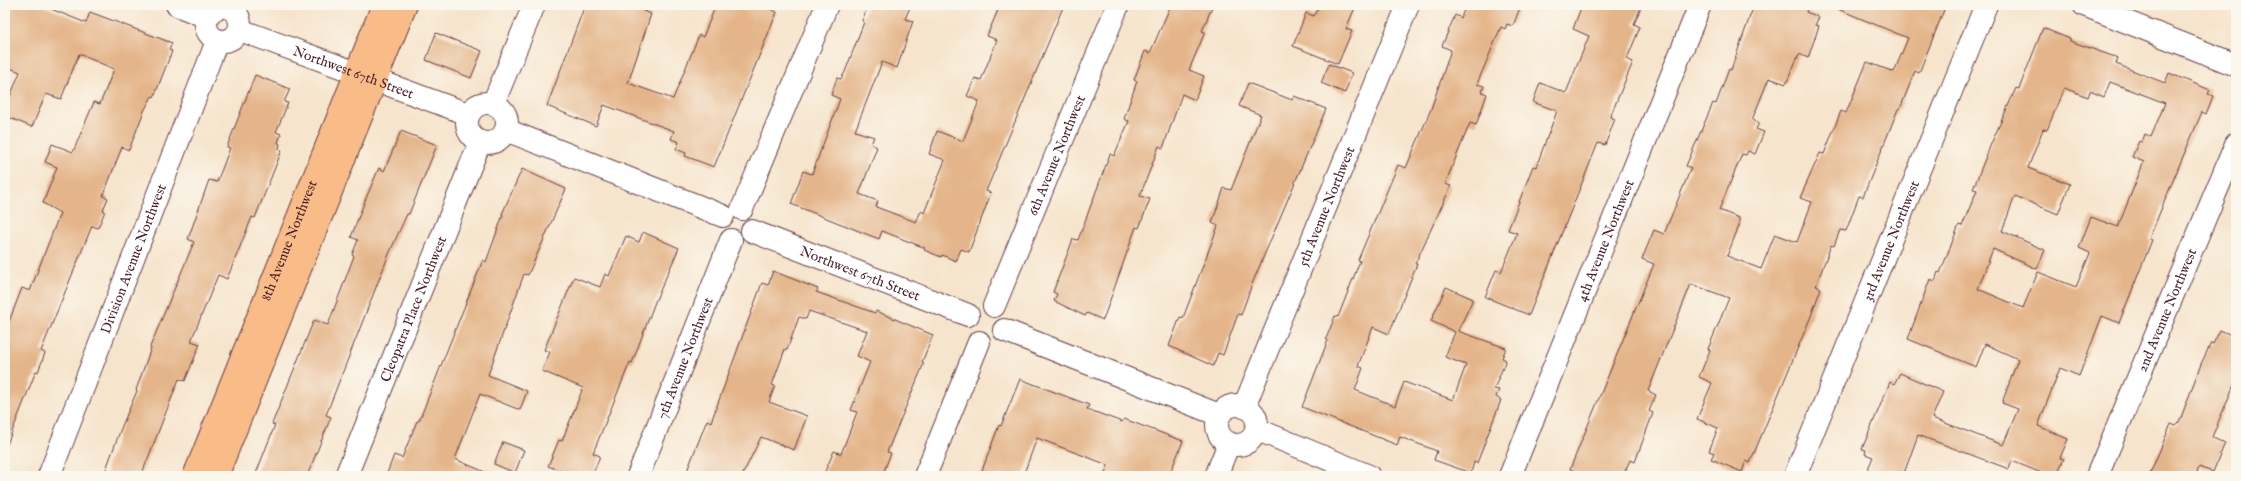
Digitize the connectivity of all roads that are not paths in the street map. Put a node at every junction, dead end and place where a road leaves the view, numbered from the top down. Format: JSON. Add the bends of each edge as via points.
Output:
{"nodes":[{"id":1,"x":177,"y":5,"type":"edge"},
{"id":2,"x":383,"y":5,"type":"edge"},
{"id":3,"x":406,"y":5,"type":"edge"},
{"id":4,"x":534,"y":5,"type":"edge"},
{"id":5,"x":827,"y":5,"type":"edge"},
{"id":6,"x":1118,"y":5,"type":"edge"},
{"id":7,"x":1408,"y":5,"type":"edge"},
{"id":8,"x":1700,"y":5,"type":"edge"},
{"id":9,"x":1986,"y":5,"type":"edge"},
{"id":10,"x":2084,"y":5,"type":"edge"},
{"id":11,"x":230,"y":6,"type":"edge"},
{"id":12,"x":207,"y":17,"type":"junction"},
{"id":13,"x":240,"y":30,"type":"junction"},
{"id":14,"x":216,"y":40,"type":"junction"},
{"id":15,"x":2236,"y":65,"type":"edge"},
{"id":16,"x":366,"y":77,"type":"junction"},
{"id":17,"x":494,"y":104,"type":"junction"},
{"id":18,"x":468,"y":114,"type":"junction"},
{"id":19,"x":506,"y":130,"type":"junction"},
{"id":20,"x":480,"y":142,"type":"junction"},
{"id":21,"x":2236,"y":144,"type":"edge"},
{"id":22,"x":732,"y":213,"type":"junction"},
{"id":23,"x":752,"y":231,"type":"junction"},
{"id":24,"x":731,"y":240,"type":"junction"},
{"id":25,"x":994,"y":306,"type":"junction"},
{"id":26,"x":968,"y":315,"type":"junction"},
{"id":27,"x":1004,"y":330,"type":"junction"},
{"id":28,"x":978,"y":342,"type":"junction"},
{"id":29,"x":1244,"y":407,"type":"junction"},
{"id":30,"x":1219,"y":415,"type":"junction"},
{"id":31,"x":1256,"y":429,"type":"junction"},
{"id":32,"x":1229,"y":443,"type":"junction"},
{"id":33,"x":49,"y":476,"type":"edge"},
{"id":34,"x":194,"y":476,"type":"edge"},
{"id":35,"x":217,"y":476,"type":"edge"},
{"id":36,"x":346,"y":476,"type":"edge"},
{"id":37,"x":638,"y":476,"type":"edge"},
{"id":38,"x":925,"y":476,"type":"edge"},
{"id":39,"x":1216,"y":476,"type":"edge"},
{"id":40,"x":1369,"y":476,"type":"edge"},
{"id":41,"x":1510,"y":476,"type":"edge"},
{"id":42,"x":1795,"y":476,"type":"edge"},
{"id":43,"x":2097,"y":476,"type":"edge"}],
"edges":[{"from":1,"to":12,"type":"street"},
{"from":2,"to":16,"type":"main road","name":"8th Avenue Northwest"},
{"from":3,"to":16,"type":"main road","name":"8th Avenue Northwest"},
{"from":4,"to":17,"type":"street"},
{"from":5,"to":22,"type":"street"},
{"from":6,"to":25,"type":"street","name":"6th Avenue Northwest"},
{"from":7,"to":29,"type":"street","name":"5th Avenue Northwest"},
{"from":8,"to":41,"type":"street","name":"4th Avenue Northwest"},
{"from":9,"to":42,"type":"street","name":"3rd Avenue Northwest"},
{"from":10,"to":15,"type":"street"},
{"from":11,"to":12,"type":"street","via":[[215,8]]},
{"from":11,"to":13,"type":"street","via":[[239,17]]},
{"from":12,"to":14,"type":"street","via":[[206,29]]},
{"from":13,"to":14,"type":"street","via":[[230,40]]},
{"from":13,"to":16,"type":"street","name":"Northwest 67th Street"},
{"from":14,"to":33,"type":"street","name":"Division Avenue Northwest"},
{"from":16,"to":18,"type":"street","name":"Northwest 67th Street"},
{"from":16,"to":34,"type":"main road","name":"8th Avenue Northwest"},
{"from":16,"to":35,"type":"main road","name":"8th Avenue Northwest"},
{"from":17,"to":18,"type":"street","via":[[476,106]]},
{"from":17,"to":19,"type":"street","via":[[505,115]]},
{"from":18,"to":20,"type":"street","via":[[467,128]]},
{"from":19,"to":20,"type":"street","via":[[498,140]]},
{"from":19,"to":22,"type":"street"},
{"from":20,"to":36,"type":"street","name":"Cleopatra Place Northwest"},
{"from":21,"to":43,"type":"street","name":"2nd Avenue Northwest"},
{"from":22,"to":23,"type":"street","via":[[751,216],[754,227]]},
{"from":22,"to":24,"type":"street","via":[[721,221],[722,231]]},
{"from":23,"to":24,"type":"street","via":[[744,240]]},
{"from":23,"to":26,"type":"street","name":"Northwest 67th Street"},
{"from":24,"to":37,"type":"street","name":"7th Avenue Northwest"},
{"from":25,"to":26,"type":"street","via":[[981,305]]},
{"from":25,"to":27,"type":"street","via":[[1003,315]]},
{"from":26,"to":28,"type":"street","via":[[967,328],[970,336]]},
{"from":27,"to":28,"type":"street","via":[[994,342]]},
{"from":27,"to":30,"type":"street"},
{"from":28,"to":38,"type":"street"},
{"from":29,"to":30,"type":"street","via":[[1228,407]]},
{"from":29,"to":31,"type":"street","via":[[1253,413]]},
{"from":30,"to":32,"type":"street","via":[[1218,431],[1222,439]]},
{"from":31,"to":32,"type":"street","via":[[1251,439],[1245,443]]},
{"from":31,"to":40,"type":"street"},
{"from":32,"to":39,"type":"street"}]}
